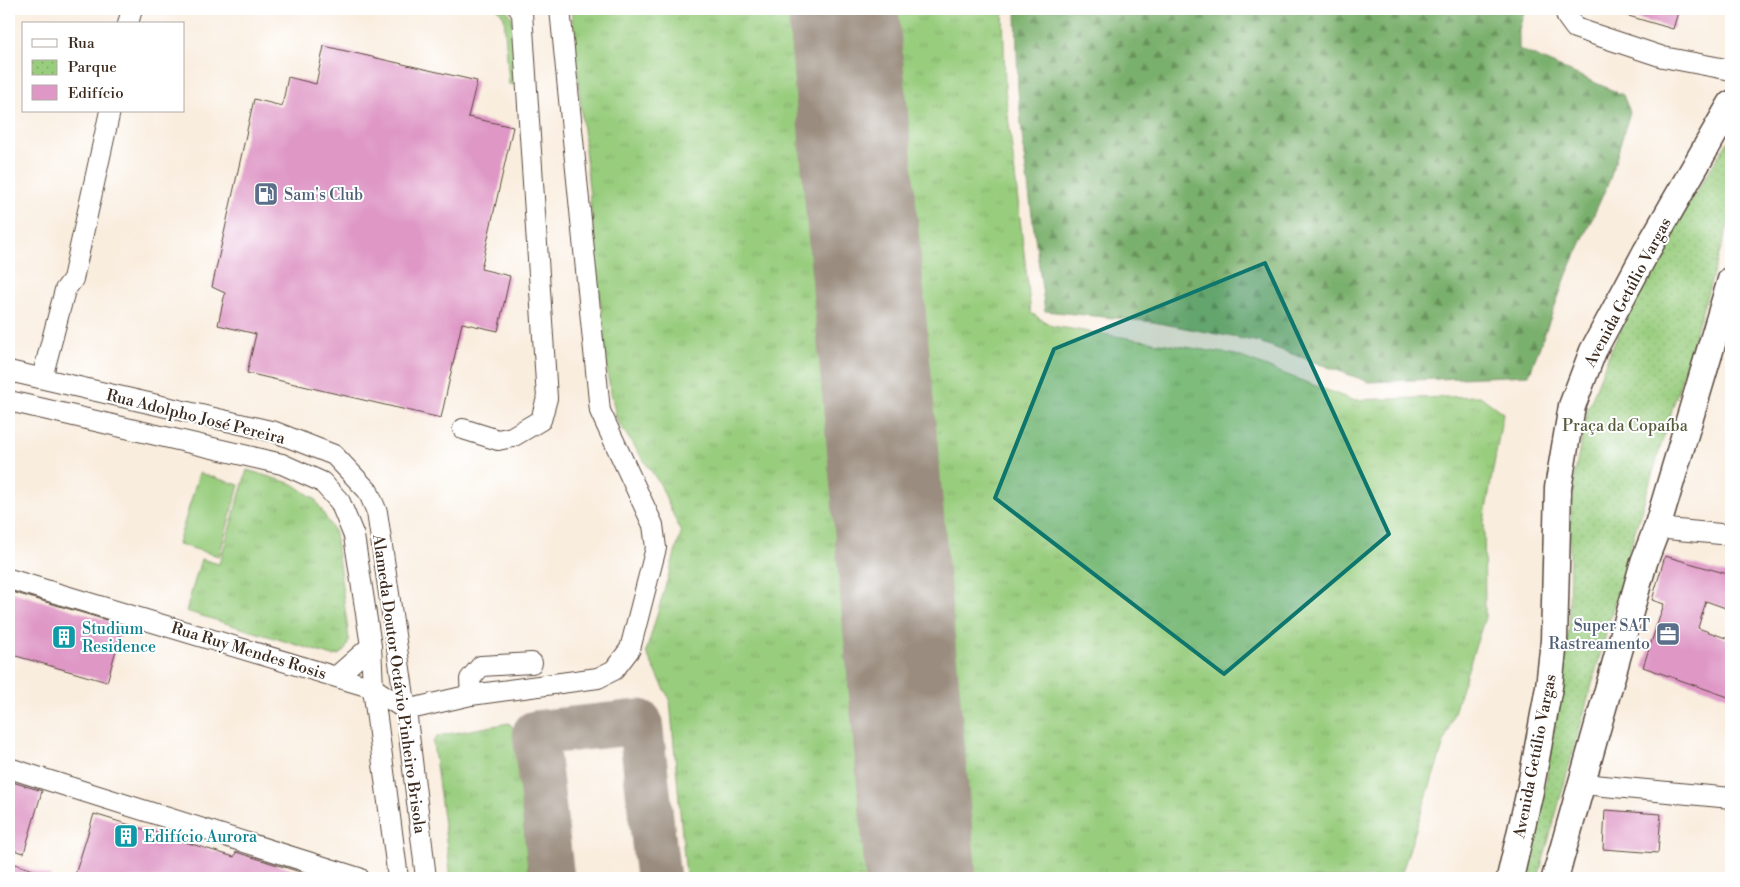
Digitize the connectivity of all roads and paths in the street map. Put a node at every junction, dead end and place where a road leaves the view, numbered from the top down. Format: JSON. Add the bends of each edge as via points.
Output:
{"nodes":[{"id":1,"x":132,"y":9,"type":"edge"},
{"id":2,"x":519,"y":9,"type":"edge"},
{"id":3,"x":560,"y":9,"type":"edge"},
{"id":4,"x":1565,"y":9,"type":"edge"},
{"id":5,"x":129,"y":22,"type":"edge"},
{"id":6,"x":1731,"y":70,"type":"edge"},
{"id":7,"x":1731,"y":104,"type":"edge"},
{"id":8,"x":110,"y":112,"type":"edge"},
{"id":9,"x":1731,"y":280,"type":"edge"},
{"id":10,"x":9,"y":371,"type":"edge"},
{"id":11,"x":47,"y":379,"type":"junction"},
{"id":12,"x":9,"y":401,"type":"edge"},
{"id":13,"x":42,"y":410,"type":"junction"},
{"id":14,"x":463,"y":429,"type":"dead end"},
{"id":15,"x":368,"y":491,"type":"joint"},
{"id":16,"x":340,"y":502,"type":"joint"},
{"id":17,"x":1656,"y":528,"type":"junction"},
{"id":18,"x":1731,"y":536,"type":"edge"},
{"id":19,"x":9,"y":579,"type":"edge"},
{"id":20,"x":371,"y":646,"type":"junction"},
{"id":21,"x":532,"y":663,"type":"dead end"},
{"id":22,"x":337,"y":676,"type":"junction"},
{"id":23,"x":373,"y":688,"type":"junction"},
{"id":24,"x":472,"y":695,"type":"junction"},
{"id":25,"x":406,"y":710,"type":"junction"},
{"id":26,"x":9,"y":768,"type":"edge"},
{"id":27,"x":1583,"y":784,"type":"junction"},
{"id":28,"x":1731,"y":798,"type":"edge"},
{"id":29,"x":359,"y":878,"type":"edge"},
{"id":30,"x":398,"y":878,"type":"edge"},
{"id":31,"x":426,"y":878,"type":"edge"},
{"id":32,"x":1510,"y":878,"type":"edge"},
{"id":33,"x":1555,"y":878,"type":"edge"}],
"edges":[{"from":1,"to":5,"type":"street"},
{"from":2,"to":14,"type":"street","via":[[522,13],[547,398],[541,420],[512,437],[498,440]]},
{"from":3,"to":24,"type":"street","via":[[600,410],[654,525],[656,548],[630,649],[614,670],[598,678]]},
{"from":4,"to":6,"type":"street","via":[[1575,28],[1663,57]]},
{"from":7,"to":32,"type":"main road","name":"Avenida Getúlio Vargas","via":[[1593,351],[1572,406],[1558,488],[1554,641],[1549,687]]},
{"from":8,"to":11,"type":"street","via":[[73,279],[76,293]]},
{"from":9,"to":17,"type":"main road"},
{"from":10,"to":11,"type":"street","name":"Rua Adolpho José Pereira"},
{"from":11,"to":13,"type":"street"},
{"from":11,"to":15,"type":"street","name":"Rua Adolpho José Pereira","via":[[274,432],[334,456]]},
{"from":12,"to":13,"type":"street","name":"Rua Adolpho José Pereira"},
{"from":13,"to":16,"type":"street","name":"Rua Adolpho José Pereira","via":[[282,464],[322,482]]},
{"from":15,"to":25,"type":"street","name":"Alameda Doutor Octávio Pinheiro Brisola","via":[[376,512]]},
{"from":16,"to":20,"type":"street","name":"Alameda Doutor Octávio Pinheiro Brisola","via":[[354,536]]},
{"from":17,"to":18,"type":"street"},
{"from":17,"to":27,"type":"main road"},
{"from":19,"to":22,"type":"street","name":"Rua Ruy Mendes Rosis"},
{"from":20,"to":22,"type":"street"},
{"from":20,"to":23,"type":"street","name":"Alameda Doutor Octávio Pinheiro Brisola"},
{"from":21,"to":24,"type":"street","via":[[481,666],[470,680]]},
{"from":22,"to":23,"type":"street","name":"Rua Ruy Mendes Rosis"},
{"from":23,"to":25,"type":"street","name":"Rua Ruy Mendes Rosis"},
{"from":23,"to":30,"type":"street","name":"Alameda Doutor Octávio Pinheiro Brisola"},
{"from":24,"to":25,"type":"street"},
{"from":25,"to":31,"type":"street","name":"Alameda Doutor Octávio Pinheiro Brisola"},
{"from":26,"to":29,"type":"street"},
{"from":27,"to":28,"type":"street"},
{"from":27,"to":33,"type":"main road"}]}
